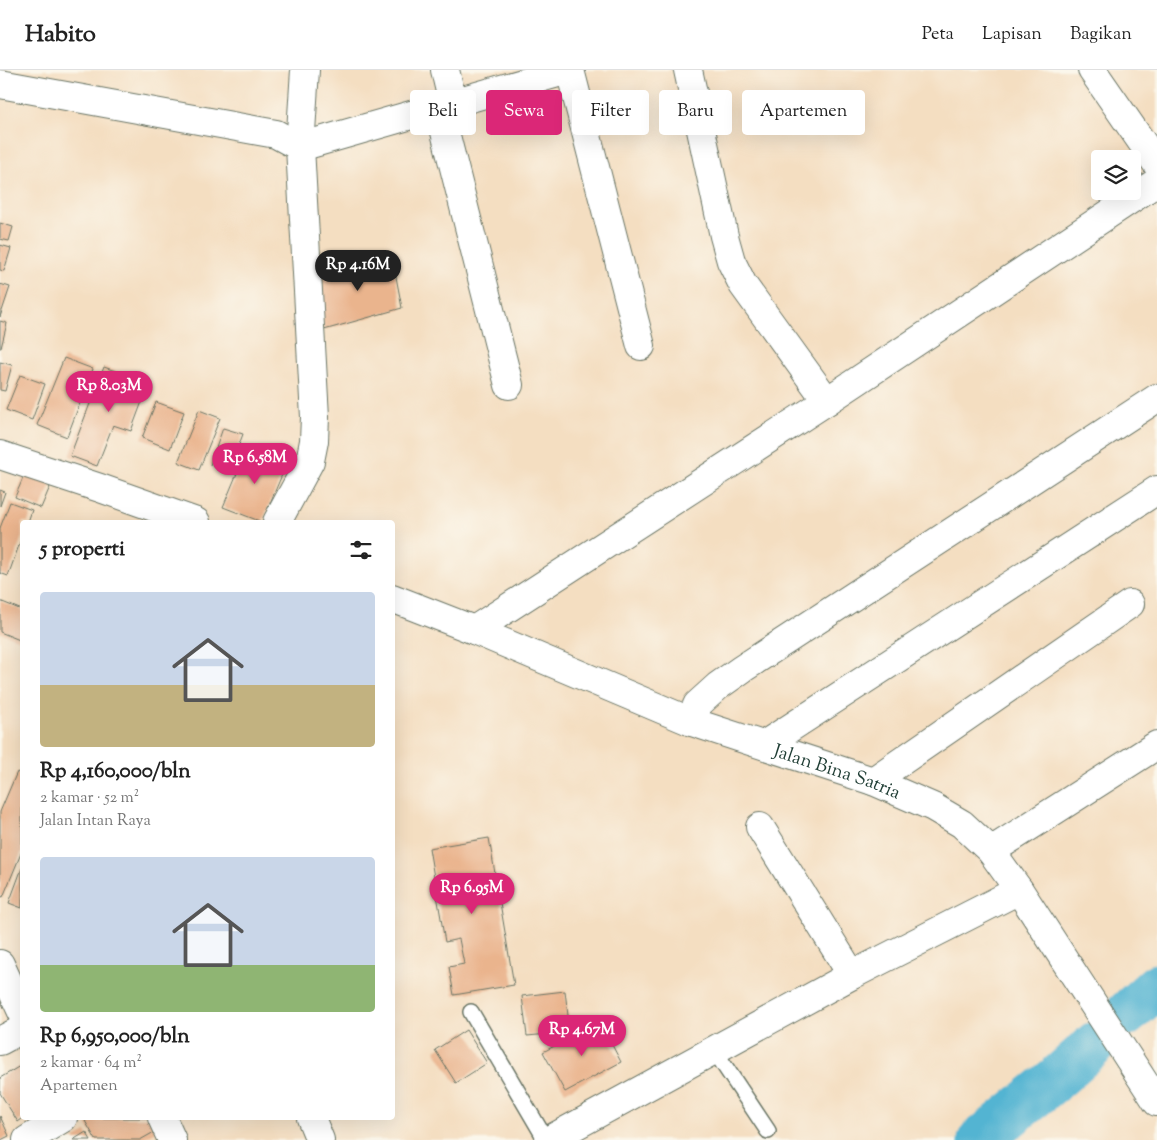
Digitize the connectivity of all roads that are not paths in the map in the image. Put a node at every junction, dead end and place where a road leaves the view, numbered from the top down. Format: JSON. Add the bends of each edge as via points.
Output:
{"nodes":[{"id":1,"x":305,"y":70,"type":"edge"},
{"id":2,"x":445,"y":70,"type":"edge"},
{"id":3,"x":569,"y":70,"type":"edge"},
{"id":4,"x":688,"y":70,"type":"edge"},
{"id":5,"x":1092,"y":70,"type":"edge"},
{"id":6,"x":0,"y":84,"type":"edge"},
{"id":7,"x":446,"y":90,"type":"edge"},
{"id":8,"x":476,"y":97,"type":"edge"},
{"id":9,"x":410,"y":116,"type":"edge"},
{"id":10,"x":453,"y":135,"type":"edge"},
{"id":11,"x":300,"y":147,"type":"junction"},
{"id":12,"x":1157,"y":164,"type":"edge"},
{"id":13,"x":1157,"y":182,"type":"edge"},
{"id":14,"x":641,"y":346,"type":"dead end"},
{"id":15,"x":509,"y":384,"type":"dead end"},
{"id":16,"x":1157,"y":398,"type":"edge"},
{"id":17,"x":827,"y":401,"type":"junction"},
{"id":18,"x":0,"y":455,"type":"edge"},
{"id":19,"x":1157,"y":490,"type":"edge"},
{"id":20,"x":190,"y":520,"type":"edge"},
{"id":21,"x":278,"y":520,"type":"edge"},
{"id":22,"x":395,"y":599,"type":"edge"},
{"id":23,"x":1130,"y":604,"type":"dead end"},
{"id":24,"x":474,"y":630,"type":"junction"},
{"id":25,"x":692,"y":722,"type":"junction"},
{"id":26,"x":764,"y":745,"type":"junction"},
{"id":27,"x":1157,"y":745,"type":"edge"},
{"id":28,"x":873,"y":781,"type":"junction"},
{"id":29,"x":760,"y":828,"type":"dead end"},
{"id":30,"x":990,"y":851,"type":"junction"},
{"id":31,"x":1019,"y":890,"type":"junction"},
{"id":32,"x":0,"y":964,"type":"edge"},
{"id":33,"x":852,"y":975,"type":"junction"},
{"id":34,"x":20,"y":1008,"type":"edge"},
{"id":35,"x":471,"y":1012,"type":"dead end"},
{"id":36,"x":20,"y":1032,"type":"edge"},
{"id":37,"x":0,"y":1041,"type":"edge"},
{"id":38,"x":714,"y":1050,"type":"junction"},
{"id":39,"x":1157,"y":1102,"type":"edge"},
{"id":40,"x":60,"y":1120,"type":"edge"},
{"id":41,"x":163,"y":1120,"type":"edge"},
{"id":42,"x":312,"y":1120,"type":"edge"},
{"id":43,"x":768,"y":1131,"type":"dead end"},
{"id":44,"x":27,"y":1140,"type":"edge"},
{"id":45,"x":172,"y":1140,"type":"edge"},
{"id":46,"x":320,"y":1140,"type":"edge"},
{"id":47,"x":547,"y":1140,"type":"edge"}],
"edges":[{"from":1,"to":11,"type":"street"},
{"from":2,"to":7,"type":"street"},
{"from":3,"to":8,"type":"street"},
{"from":3,"to":14,"type":"street"},
{"from":4,"to":17,"type":"street","via":[[731,261],[742,285]]},
{"from":5,"to":12,"type":"street"},
{"from":6,"to":11,"type":"street","via":[[276,134]]},
{"from":9,"to":11,"type":"street"},
{"from":10,"to":15,"type":"street"},
{"from":11,"to":21,"type":"street","via":[[314,441],[310,461]]},
{"from":13,"to":17,"type":"street"},
{"from":16,"to":25,"type":"street","via":[[742,669],[697,705]]},
{"from":17,"to":24,"type":"street"},
{"from":18,"to":20,"type":"street"},
{"from":19,"to":26,"type":"street"},
{"from":22,"to":24,"type":"street","name":"Jalan Bina Satria"},
{"from":23,"to":28,"type":"street"},
{"from":24,"to":25,"type":"street","name":"Jalan Bina Satria"},
{"from":25,"to":26,"type":"street","name":"Jalan Bina Satria"},
{"from":26,"to":28,"type":"street","name":"Jalan Bina Satria"},
{"from":27,"to":30,"type":"street"},
{"from":28,"to":30,"type":"street","name":"Jalan Bina Satria","via":[[933,807],[962,824]]},
{"from":29,"to":33,"type":"street"},
{"from":30,"to":31,"type":"street","name":"Jalan Bina Satria"},
{"from":31,"to":33,"type":"street"},
{"from":31,"to":39,"type":"street","name":"Jalan Bina Satria"},
{"from":32,"to":34,"type":"street"},
{"from":33,"to":38,"type":"street"},
{"from":35,"to":47,"type":"lane"},
{"from":36,"to":37,"type":"street"},
{"from":38,"to":43,"type":"lane"},
{"from":38,"to":47,"type":"street"},
{"from":40,"to":44,"type":"street"},
{"from":41,"to":45,"type":"street"},
{"from":42,"to":46,"type":"street"}]}
